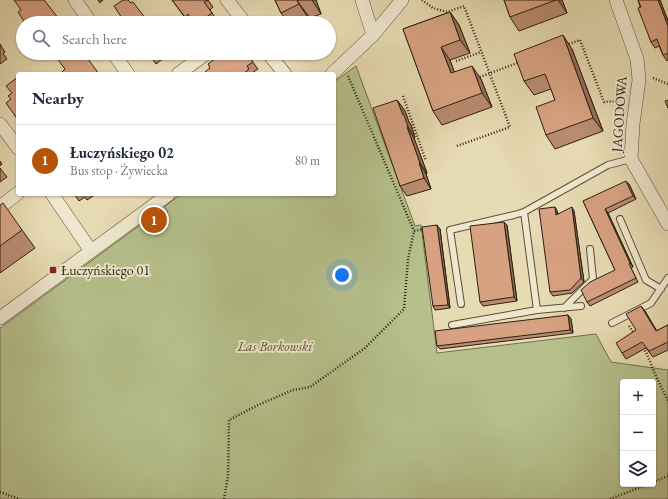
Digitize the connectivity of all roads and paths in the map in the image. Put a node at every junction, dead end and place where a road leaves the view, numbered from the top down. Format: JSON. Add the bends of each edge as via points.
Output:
{"nodes":[{"id":1,"x":75,"y":0,"type":"edge"},
{"id":2,"x":227,"y":0,"type":"edge"},
{"id":3,"x":362,"y":0,"type":"edge"},
{"id":4,"x":402,"y":0,"type":"edge"},
{"id":5,"x":422,"y":0,"type":"edge"},
{"id":6,"x":616,"y":0,"type":"edge"},
{"id":7,"x":86,"y":16,"type":"edge"},
{"id":8,"x":240,"y":16,"type":"edge"},
{"id":9,"x":372,"y":35,"type":"junction"},
{"id":10,"x":566,"y":45,"type":"edge"},
{"id":11,"x":481,"y":52,"type":"junction"},
{"id":12,"x":118,"y":60,"type":"edge"},
{"id":13,"x":197,"y":60,"type":"edge"},
{"id":14,"x":274,"y":60,"type":"edge"},
{"id":15,"x":456,"y":61,"type":"dead end"},
{"id":16,"x":521,"y":62,"type":"edge"},
{"id":17,"x":343,"y":64,"type":"junction"},
{"id":18,"x":127,"y":72,"type":"edge"},
{"id":19,"x":181,"y":72,"type":"edge"},
{"id":20,"x":283,"y":72,"type":"edge"},
{"id":21,"x":334,"y":72,"type":"edge"},
{"id":22,"x":651,"y":77,"type":"dead end"},
{"id":23,"x":476,"y":78,"type":"edge"},
{"id":24,"x":668,"y":84,"type":"edge"},
{"id":25,"x":403,"y":96,"type":"dead end"},
{"id":26,"x":619,"y":101,"type":"dead end"},
{"id":27,"x":0,"y":124,"type":"edge"},
{"id":28,"x":16,"y":145,"type":"edge"},
{"id":29,"x":457,"y":146,"type":"dead end"},
{"id":30,"x":631,"y":159,"type":"junction"},
{"id":31,"x":426,"y":161,"type":"dead end"},
{"id":32,"x":16,"y":195,"type":"edge"},
{"id":33,"x":53,"y":196,"type":"edge"},
{"id":34,"x":166,"y":196,"type":"edge"},
{"id":35,"x":0,"y":207,"type":"edge"},
{"id":36,"x":524,"y":212,"type":"junction"},
{"id":37,"x":620,"y":218,"type":"dead end"},
{"id":38,"x":668,"y":224,"type":"edge"},
{"id":39,"x":426,"y":229,"type":"edge"},
{"id":40,"x":414,"y":231,"type":"junction"},
{"id":41,"x":590,"y":249,"type":"dead end"},
{"id":42,"x":91,"y":251,"type":"junction"},
{"id":43,"x":668,"y":278,"type":"edge"},
{"id":44,"x":661,"y":289,"type":"junction"},
{"id":45,"x":461,"y":304,"type":"dead end"},
{"id":46,"x":581,"y":306,"type":"dead end"},
{"id":47,"x":564,"y":308,"type":"junction"},
{"id":48,"x":537,"y":310,"type":"junction"},
{"id":49,"x":623,"y":317,"type":"junction"},
{"id":50,"x":0,"y":318,"type":"edge"},
{"id":51,"x":612,"y":323,"type":"dead end"},
{"id":52,"x":452,"y":325,"type":"dead end"},
{"id":53,"x":635,"y":336,"type":"edge"},
{"id":54,"x":643,"y":348,"type":"edge"},
{"id":55,"x":668,"y":401,"type":"edge"},
{"id":56,"x":668,"y":476,"type":"edge"},
{"id":57,"x":656,"y":481,"type":"edge"},
{"id":58,"x":641,"y":487,"type":"edge"},
{"id":59,"x":0,"y":492,"type":"edge"},
{"id":60,"x":19,"y":499,"type":"edge"},
{"id":61,"x":224,"y":499,"type":"edge"},
{"id":62,"x":610,"y":499,"type":"edge"}],
"edges":[{"from":1,"to":7,"type":"street"},
{"from":2,"to":8,"type":"street"},
{"from":3,"to":9,"type":"street"},
{"from":4,"to":9,"type":"street"},
{"from":5,"to":11,"type":"path","via":[[433,8],[447,12],[464,6]]},
{"from":6,"to":30,"type":"street","name":"JAGODOWA","via":[[637,59],[639,80]]},
{"from":9,"to":17,"type":"street"},
{"from":10,"to":26,"type":"path","via":[[580,40],[604,102]]},
{"from":11,"to":15,"type":"path"},
{"from":11,"to":29,"type":"path","via":[[510,127]]},
{"from":12,"to":18,"type":"street"},
{"from":13,"to":19,"type":"street"},
{"from":14,"to":20,"type":"street"},
{"from":16,"to":23,"type":"path"},
{"from":17,"to":21,"type":"street"},
{"from":17,"to":40,"type":"path"},
{"from":22,"to":24,"type":"path"},
{"from":25,"to":31,"type":"path"},
{"from":27,"to":28,"type":"street"},
{"from":30,"to":36,"type":"lane","via":[[608,165]]},
{"from":30,"to":38,"type":"street","name":"JAGODOWA"},
{"from":32,"to":35,"type":"street"},
{"from":33,"to":42,"type":"street"},
{"from":34,"to":42,"type":"street"},
{"from":36,"to":45,"type":"lane","via":[[450,230]]},
{"from":36,"to":48,"type":"lane"},
{"from":37,"to":44,"type":"lane","via":[[646,280]]},
{"from":39,"to":40,"type":"path"},
{"from":40,"to":61,"type":"path","via":[[408,259],[404,309],[365,348],[310,387],[293,390],[229,420],[228,476]]},
{"from":41,"to":47,"type":"lane","via":[[594,279]]},
{"from":42,"to":50,"type":"street"},
{"from":43,"to":44,"type":"lane"},
{"from":44,"to":49,"type":"lane","via":[[651,303]]},
{"from":46,"to":47,"type":"lane"},
{"from":47,"to":48,"type":"lane"},
{"from":48,"to":52,"type":"lane"},
{"from":49,"to":51,"type":"lane"},
{"from":49,"to":53,"type":"path"},
{"from":54,"to":55,"type":"path"},
{"from":56,"to":57,"type":"path"},
{"from":58,"to":62,"type":"path"},
{"from":59,"to":60,"type":"path"}]}
